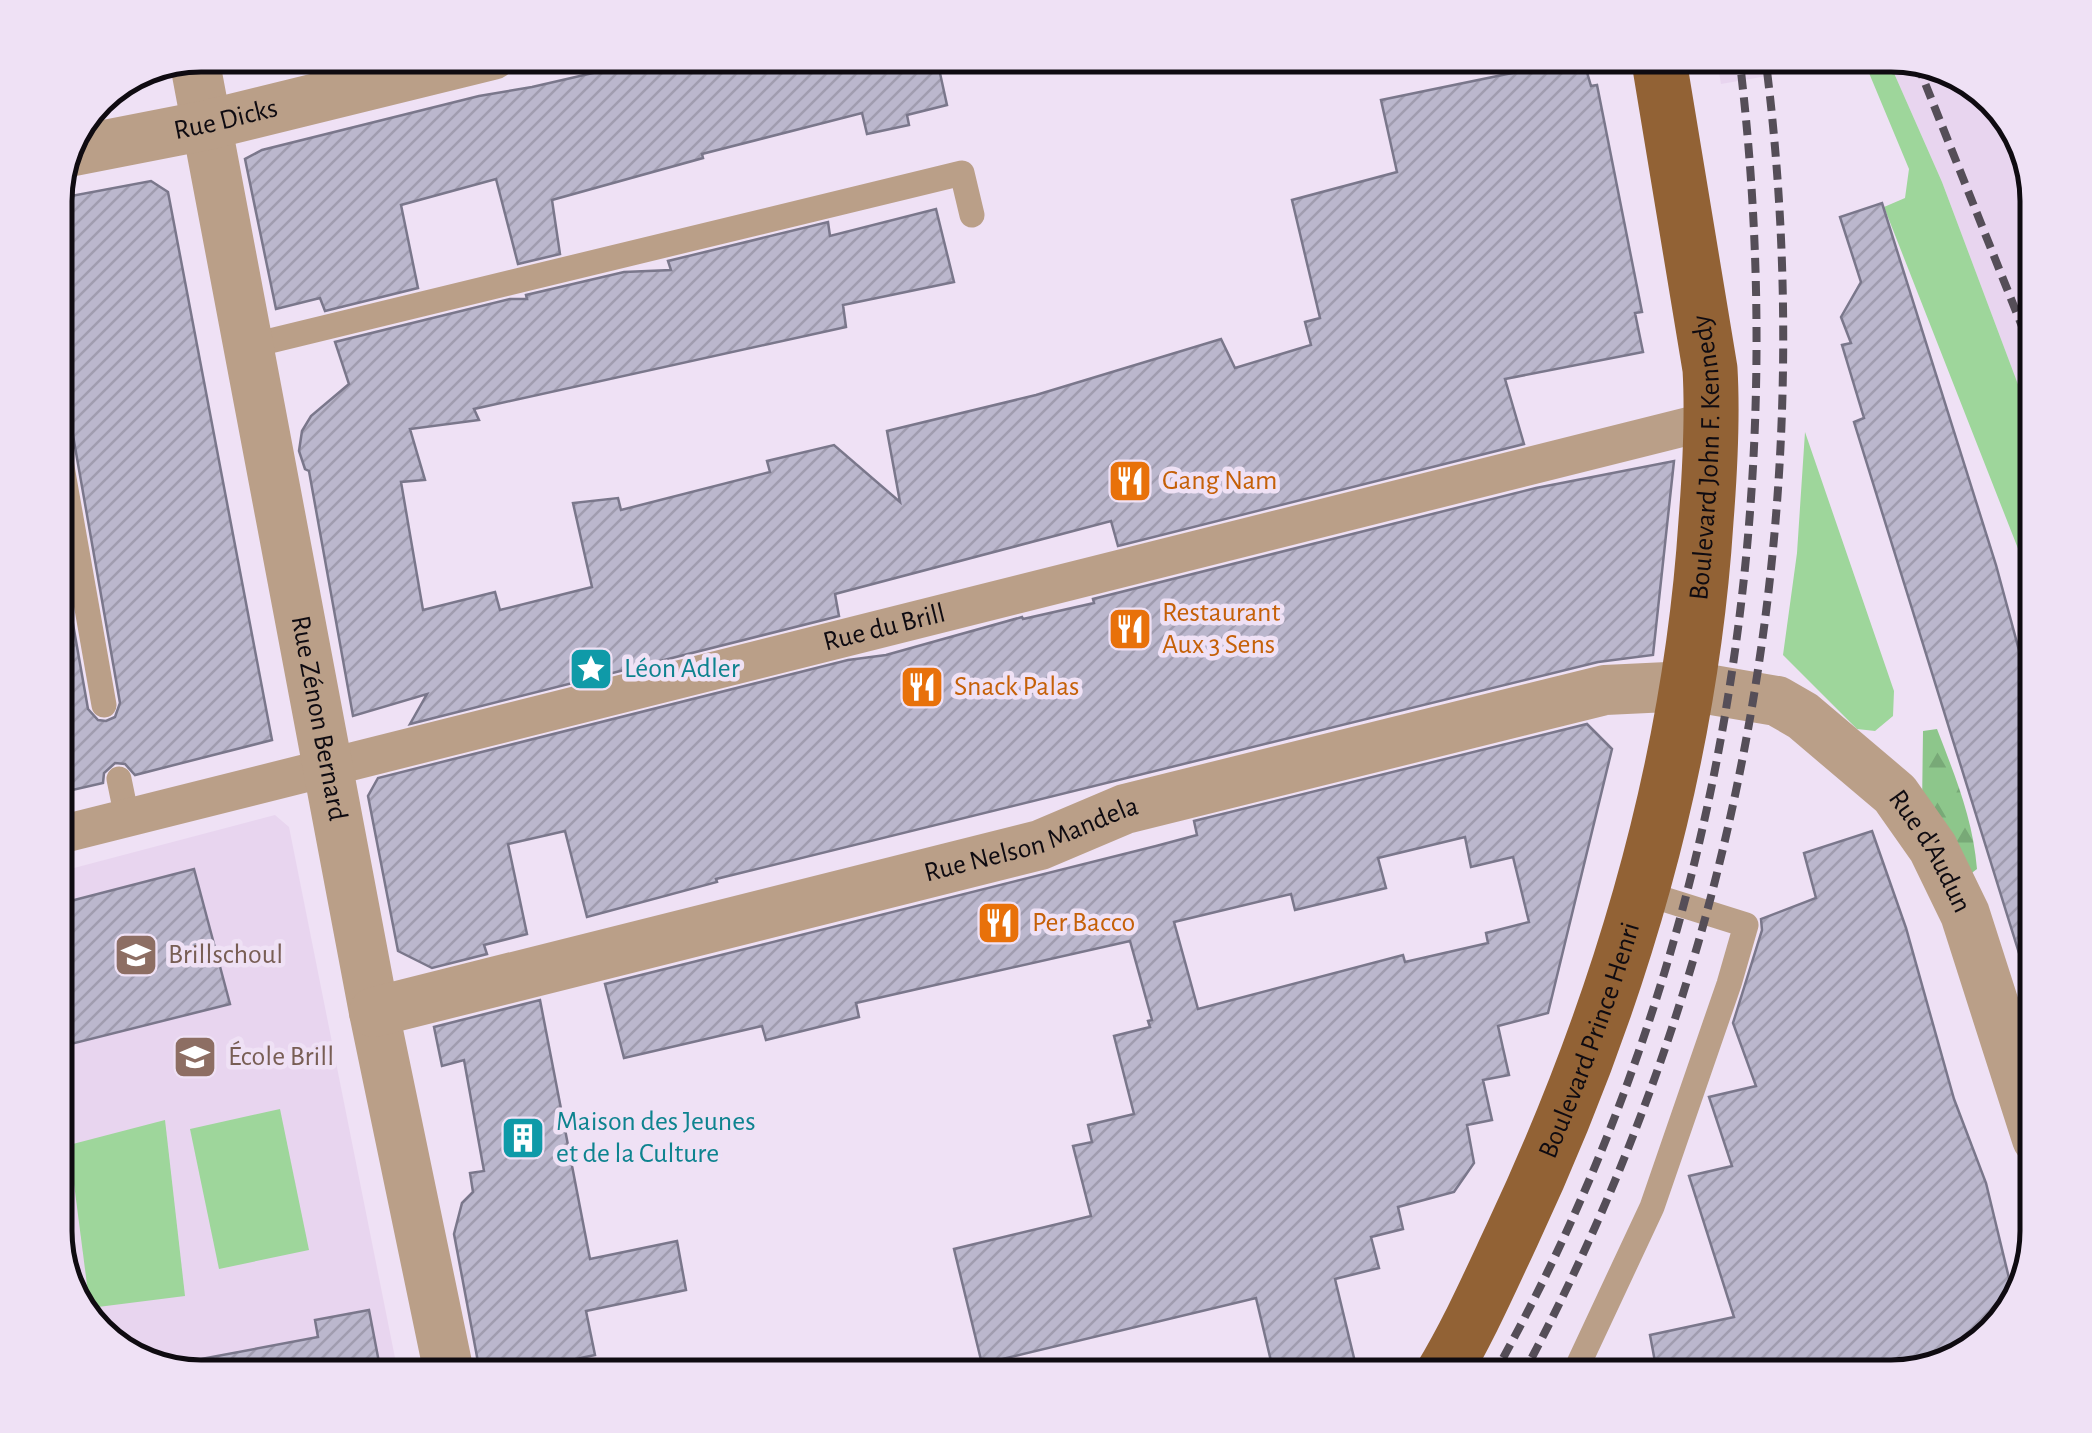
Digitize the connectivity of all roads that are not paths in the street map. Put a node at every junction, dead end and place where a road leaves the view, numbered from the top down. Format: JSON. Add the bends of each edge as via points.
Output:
{"nodes":[{"id":1,"x":423,"y":72,"type":"edge"},
{"id":2,"x":1661,"y":72,"type":"edge"},
{"id":3,"x":197,"y":73,"type":"edge"},
{"id":4,"x":207,"y":125,"type":"junction"},
{"id":5,"x":84,"y":148,"type":"edge"},
{"id":6,"x":972,"y":215,"type":"dead end"},
{"id":7,"x":249,"y":346,"type":"junction"},
{"id":8,"x":1713,"y":420,"type":"junction"},
{"id":9,"x":73,"y":530,"type":"edge"},
{"id":10,"x":1689,"y":686,"type":"junction"},
{"id":11,"x":104,"y":706,"type":"dead end"},
{"id":12,"x":328,"y":768,"type":"junction"},
{"id":13,"x":119,"y":780,"type":"dead end"},
{"id":14,"x":127,"y":818,"type":"junction"},
{"id":15,"x":73,"y":832,"type":"edge"},
{"id":16,"x":1640,"y":892,"type":"junction"},
{"id":17,"x":374,"y":1012,"type":"junction"},
{"id":18,"x":2020,"y":1087,"type":"edge"},
{"id":19,"x":446,"y":1360,"type":"edge"},
{"id":20,"x":1451,"y":1360,"type":"edge"},
{"id":21,"x":1580,"y":1360,"type":"edge"}],
"edges":[{"from":1,"to":4,"type":"street","name":"Rue Dicks"},
{"from":2,"to":8,"type":"main road","name":"Boulevard John F. Kennedy"},
{"from":3,"to":4,"type":"street","name":"Rue Zénon Bernard"},
{"from":4,"to":5,"type":"street","name":"Rue Dicks"},
{"from":4,"to":7,"type":"street","name":"Rue Zénon Bernard"},
{"from":6,"to":7,"type":"lane","via":[[962,173]]},
{"from":7,"to":12,"type":"street","name":"Rue Zénon Bernard"},
{"from":8,"to":10,"type":"main road","name":"Boulevard John F. Kennedy"},
{"from":8,"to":12,"type":"street","name":"Rue du Brill"},
{"from":9,"to":11,"type":"lane"},
{"from":10,"to":16,"type":"main road","name":"Boulevard Prince Henri"},
{"from":10,"to":17,"type":"street","name":"Rue Nelson Mandela","via":[[1605,690],[1144,804],[1040,846]]},
{"from":10,"to":18,"type":"street","name":"Rue d'Audun","via":[[1777,701],[1894,794],[1933,848],[1965,914]]},
{"from":12,"to":14,"type":"street","name":"Rue du Brill"},
{"from":12,"to":17,"type":"street","name":"Rue Zénon Bernard"},
{"from":13,"to":14,"type":"lane"},
{"from":14,"to":15,"type":"street","name":"Rue du Brill"},
{"from":16,"to":20,"type":"main road","name":"Boulevard Prince Henri","via":[[1550,1155]]},
{"from":16,"to":21,"type":"lane","via":[[1746,926],[1652,1206]]},
{"from":17,"to":19,"type":"street","name":"Rue Zénon Bernard"}]}
